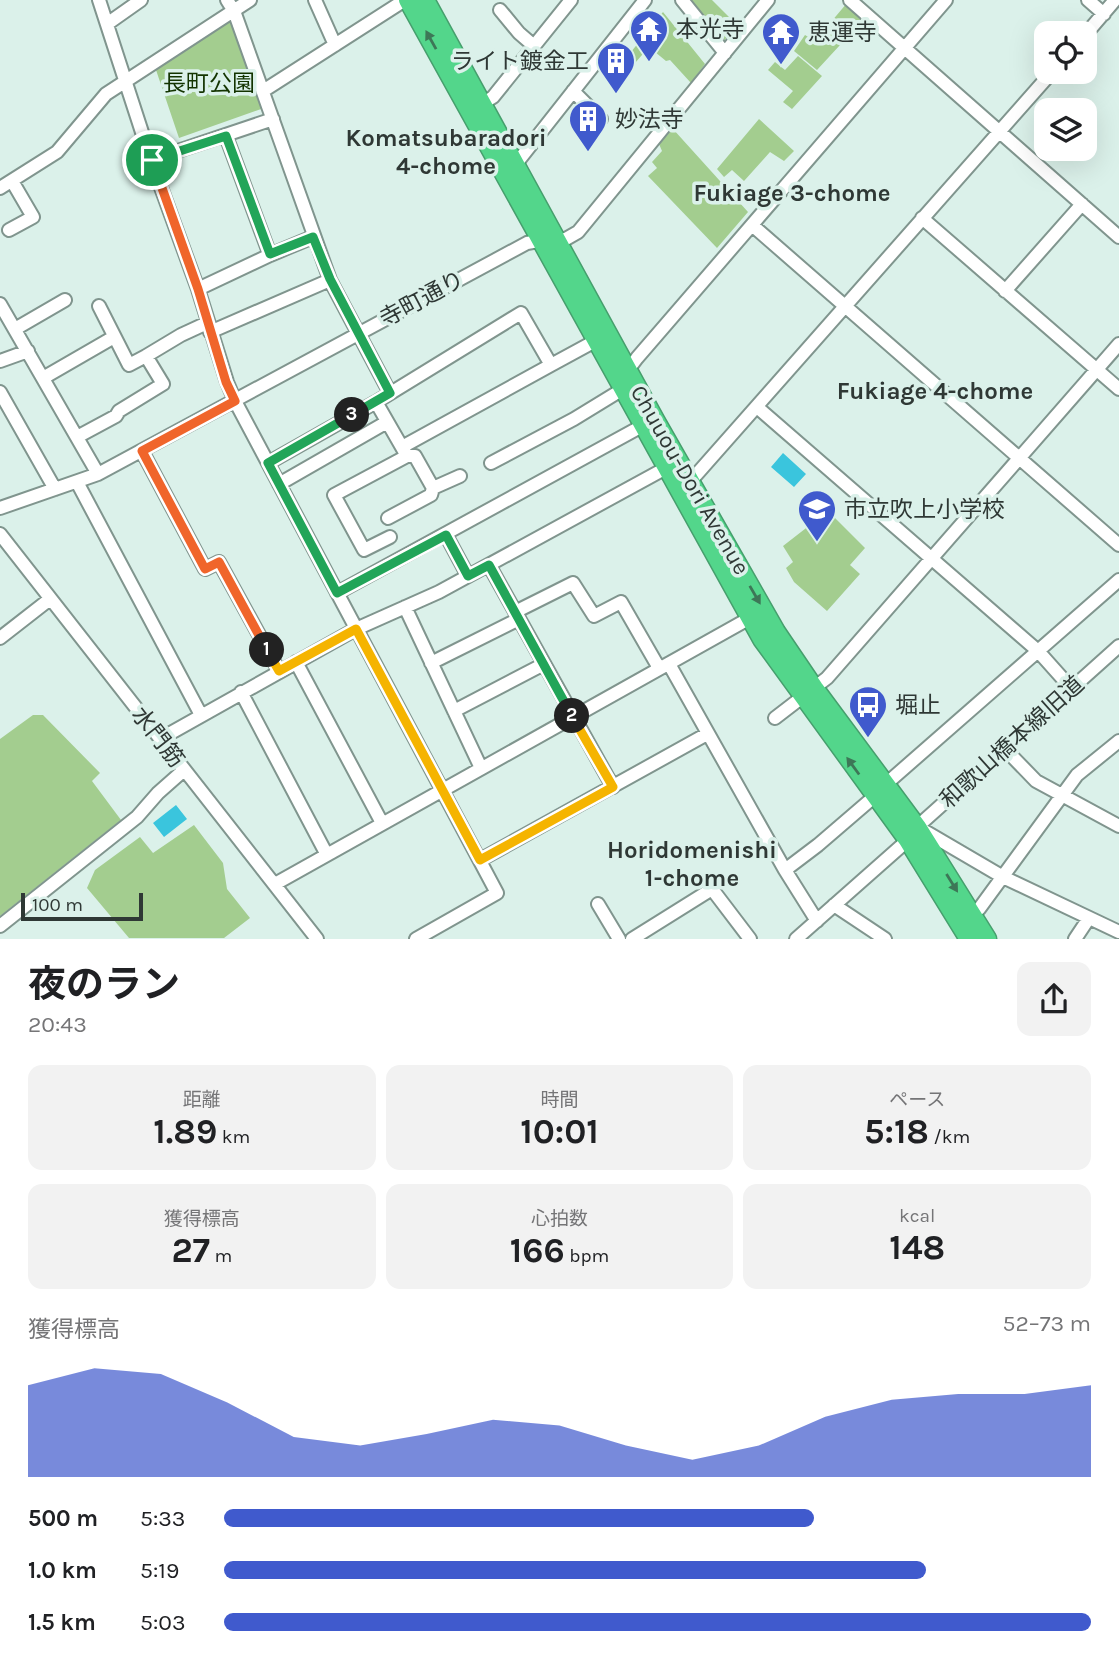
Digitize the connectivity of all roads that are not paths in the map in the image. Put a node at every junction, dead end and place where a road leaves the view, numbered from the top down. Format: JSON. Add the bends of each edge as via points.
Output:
{"nodes":[{"id":1,"x":99,"y":0,"type":"edge"},
{"id":2,"x":141,"y":0,"type":"edge"},
{"id":3,"x":250,"y":0,"type":"edge"},
{"id":4,"x":316,"y":0,"type":"edge"},
{"id":5,"x":407,"y":0,"type":"edge"},
{"id":6,"x":425,"y":0,"type":"edge"},
{"id":7,"x":571,"y":0,"type":"edge"},
{"id":8,"x":645,"y":0,"type":"edge"},
{"id":9,"x":682,"y":0,"type":"edge"},
{"id":10,"x":768,"y":0,"type":"edge"},
{"id":11,"x":850,"y":0,"type":"edge"},
{"id":12,"x":946,"y":0,"type":"edge"},
{"id":13,"x":1088,"y":0,"type":"edge"},
{"id":14,"x":1115,"y":0,"type":"edge"},
{"id":15,"x":231,"y":6,"type":"edge"},
{"id":16,"x":500,"y":10,"type":"dead end"},
{"id":17,"x":1104,"y":13,"type":"junction"},
{"id":18,"x":1097,"y":21,"type":"edge"},
{"id":19,"x":107,"y":24,"type":"junction"},
{"id":20,"x":335,"y":45,"type":"junction"},
{"id":21,"x":534,"y":46,"type":"junction"},
{"id":22,"x":906,"y":49,"type":"junction"},
{"id":23,"x":725,"y":53,"type":"junction"},
{"id":24,"x":127,"y":81,"type":"junction"},
{"id":25,"x":1041,"y":84,"type":"edge"},
{"id":26,"x":263,"y":91,"type":"junction"},
{"id":27,"x":573,"y":91,"type":"junction"},
{"id":28,"x":476,"y":107,"type":"junction"},
{"id":29,"x":273,"y":118,"type":"junction"},
{"id":30,"x":601,"y":119,"type":"dead end"},
{"id":31,"x":999,"y":132,"type":"junction"},
{"id":32,"x":226,"y":136,"type":"junction"},
{"id":33,"x":152,"y":160,"type":"junction"},
{"id":34,"x":510,"y":168,"type":"junction"},
{"id":35,"x":12,"y":181,"type":"junction"},
{"id":36,"x":0,"y":188,"type":"edge"},
{"id":37,"x":1082,"y":204,"type":"junction"},
{"id":38,"x":922,"y":218,"type":"junction"},
{"id":39,"x":752,"y":225,"type":"junction"},
{"id":40,"x":9,"y":230,"type":"dead end"},
{"id":41,"x":313,"y":237,"type":"junction"},
{"id":42,"x":1119,"y":237,"type":"edge"},
{"id":43,"x":548,"y":239,"type":"junction"},
{"id":44,"x":270,"y":254,"type":"junction"},
{"id":45,"x":330,"y":279,"type":"junction"},
{"id":46,"x":198,"y":289,"type":"junction"},
{"id":47,"x":1005,"y":291,"type":"junction"},
{"id":48,"x":65,"y":300,"type":"dead end"},
{"id":49,"x":0,"y":304,"type":"edge"},
{"id":50,"x":99,"y":306,"type":"dead end"},
{"id":51,"x":845,"y":306,"type":"junction"},
{"id":52,"x":209,"y":328,"type":"junction"},
{"id":53,"x":15,"y":329,"type":"junction"},
{"id":54,"x":357,"y":334,"type":"junction"},
{"id":55,"x":114,"y":337,"type":"junction"},
{"id":56,"x":597,"y":340,"type":"junction"},
{"id":57,"x":1119,"y":344,"type":"edge"},
{"id":58,"x":28,"y":351,"type":"junction"},
{"id":59,"x":146,"y":356,"type":"junction"},
{"id":60,"x":0,"y":362,"type":"edge"},
{"id":61,"x":551,"y":365,"type":"junction"},
{"id":62,"x":628,"y":370,"type":"junction"},
{"id":63,"x":1098,"y":370,"type":"junction"},
{"id":64,"x":43,"y":377,"type":"junction"},
{"id":65,"x":623,"y":389,"type":"junction"},
{"id":66,"x":1119,"y":389,"type":"edge"},
{"id":67,"x":0,"y":392,"type":"edge"},
{"id":68,"x":390,"y":393,"type":"junction"},
{"id":69,"x":235,"y":401,"type":"junction"},
{"id":70,"x":376,"y":402,"type":"junction"},
{"id":71,"x":757,"y":407,"type":"junction"},
{"id":72,"x":387,"y":422,"type":"junction"},
{"id":73,"x":642,"y":426,"type":"junction"},
{"id":74,"x":77,"y":437,"type":"junction"},
{"id":75,"x":142,"y":451,"type":"junction"},
{"id":76,"x":405,"y":452,"type":"junction"},
{"id":77,"x":1020,"y":457,"type":"junction"},
{"id":78,"x":268,"y":463,"type":"junction"},
{"id":79,"x":491,"y":463,"type":"dead end"},
{"id":80,"x":666,"y":468,"type":"junction"},
{"id":81,"x":98,"y":474,"type":"junction"},
{"id":82,"x":460,"y":476,"type":"dead end"},
{"id":83,"x":690,"y":479,"type":"junction"},
{"id":84,"x":77,"y":482,"type":"junction"},
{"id":85,"x":279,"y":484,"type":"junction"},
{"id":86,"x":433,"y":488,"type":"junction"},
{"id":87,"x":55,"y":489,"type":"junction"},
{"id":88,"x":0,"y":508,"type":"edge"},
{"id":89,"x":388,"y":518,"type":"dead end"},
{"id":90,"x":0,"y":534,"type":"edge"},
{"id":91,"x":446,"y":535,"type":"junction"},
{"id":92,"x":390,"y":537,"type":"dead end"},
{"id":93,"x":1119,"y":545,"type":"edge"},
{"id":94,"x":4,"y":549,"type":"edge"},
{"id":95,"x":931,"y":557,"type":"junction"},
{"id":96,"x":489,"y":565,"type":"junction"},
{"id":97,"x":468,"y":576,"type":"junction"},
{"id":98,"x":1119,"y":580,"type":"edge"},
{"id":99,"x":337,"y":593,"type":"junction"},
{"id":100,"x":50,"y":599,"type":"junction"},
{"id":101,"x":405,"y":607,"type":"junction"},
{"id":102,"x":517,"y":616,"type":"junction"},
{"id":103,"x":750,"y":618,"type":"junction"},
{"id":104,"x":356,"y":629,"type":"junction"},
{"id":105,"x":0,"y":638,"type":"edge"},
{"id":106,"x":1119,"y":646,"type":"edge"},
{"id":107,"x":1038,"y":651,"type":"junction"},
{"id":108,"x":296,"y":662,"type":"junction"},
{"id":109,"x":431,"y":663,"type":"junction"},
{"id":110,"x":544,"y":664,"type":"junction"},
{"id":111,"x":664,"y":666,"type":"junction"},
{"id":112,"x":279,"y":671,"type":"junction"},
{"id":113,"x":1071,"y":688,"type":"junction"},
{"id":114,"x":241,"y":692,"type":"junction"},
{"id":115,"x":808,"y":692,"type":"junction"},
{"id":116,"x":454,"y":711,"type":"junction"},
{"id":117,"x":201,"y":715,"type":"junction"},
{"id":118,"x":573,"y":718,"type":"junction"},
{"id":119,"x":775,"y":718,"type":"dead end"},
{"id":120,"x":707,"y":734,"type":"junction"},
{"id":121,"x":160,"y":739,"type":"junction"},
{"id":122,"x":1119,"y":741,"type":"edge"},
{"id":123,"x":1004,"y":748,"type":"junction"},
{"id":124,"x":481,"y":768,"type":"junction"},
{"id":125,"x":184,"y":770,"type":"junction"},
{"id":126,"x":613,"y":787,"type":"junction"},
{"id":127,"x":442,"y":789,"type":"junction"},
{"id":128,"x":880,"y":790,"type":"junction"},
{"id":129,"x":1062,"y":797,"type":"junction"},
{"id":130,"x":382,"y":823,"type":"junction"},
{"id":131,"x":1119,"y":826,"type":"edge"},
{"id":132,"x":912,"y":834,"type":"junction"},
{"id":133,"x":327,"y":855,"type":"junction"},
{"id":134,"x":480,"y":860,"type":"junction"},
{"id":135,"x":785,"y":870,"type":"junction"},
{"id":136,"x":1003,"y":877,"type":"junction"},
{"id":137,"x":275,"y":884,"type":"junction"},
{"id":138,"x":598,"y":904,"type":"dead end"},
{"id":139,"x":834,"y":905,"type":"junction"},
{"id":140,"x":970,"y":912,"type":"junction"},
{"id":141,"x":1088,"y":918,"type":"junction"},
{"id":142,"x":817,"y":920,"type":"junction"},
{"id":143,"x":0,"y":926,"type":"edge"},
{"id":144,"x":1119,"y":932,"type":"edge"},
{"id":145,"x":966,"y":937,"type":"edge"},
{"id":146,"x":317,"y":939,"type":"edge"},
{"id":147,"x":416,"y":939,"type":"edge"},
{"id":148,"x":619,"y":939,"type":"edge"},
{"id":149,"x":632,"y":939,"type":"edge"},
{"id":150,"x":750,"y":939,"type":"edge"},
{"id":151,"x":796,"y":939,"type":"edge"},
{"id":152,"x":885,"y":939,"type":"edge"},
{"id":153,"x":987,"y":939,"type":"edge"},
{"id":154,"x":1075,"y":939,"type":"edge"}],
"edges":[{"from":1,"to":19,"type":"street"},
{"from":2,"to":19,"type":"street"},
{"from":3,"to":15,"type":"street"},
{"from":4,"to":20,"type":"street"},
{"from":5,"to":20,"type":"street"},
{"from":28,"to":5,"type":"highway","name":"Chuuou-Dori Avenue","one_way":true},
{"from":6,"to":28,"type":"highway","name":"Chuuou-Dori Avenue"},
{"from":7,"to":21,"type":"street"},
{"from":8,"to":27,"type":"street"},
{"from":9,"to":23,"type":"street"},
{"from":10,"to":23,"type":"street","name":"寺町通り"},
{"from":11,"to":22,"type":"street"},
{"from":12,"to":22,"type":"street"},
{"from":13,"to":17,"type":"street"},
{"from":14,"to":17,"type":"street"},
{"from":15,"to":24,"type":"street"},
{"from":15,"to":26,"type":"street"},
{"from":16,"to":21,"type":"street"},
{"from":17,"to":18,"type":"street"},
{"from":19,"to":24,"type":"street"},
{"from":20,"to":26,"type":"street"},
{"from":21,"to":28,"type":"street","via":[[493,97]]},
{"from":22,"to":31,"type":"street"},
{"from":22,"to":39,"type":"street"},
{"from":23,"to":43,"type":"street","name":"寺町通り","via":[[578,232],[570,238]]},
{"from":24,"to":33,"type":"street"},
{"from":24,"to":35,"type":"street","via":[[106,94],[57,152]]},
{"from":25,"to":31,"type":"street"},
{"from":26,"to":29,"type":"street"},
{"from":27,"to":30,"type":"street"},
{"from":27,"to":34,"type":"street"},
{"from":28,"to":34,"type":"highway","name":"Chuuou-Dori Avenue"},
{"from":29,"to":32,"type":"street"},
{"from":29,"to":41,"type":"street"},
{"from":31,"to":37,"type":"street"},
{"from":31,"to":38,"type":"street"},
{"from":32,"to":33,"type":"street"},
{"from":32,"to":44,"type":"street"},
{"from":33,"to":46,"type":"street"},
{"from":34,"to":43,"type":"highway","name":"Chuuou-Dori Avenue"},
{"from":35,"to":36,"type":"street"},
{"from":35,"to":40,"type":"street","via":[[33,217]]},
{"from":37,"to":42,"type":"street"},
{"from":37,"to":47,"type":"street"},
{"from":38,"to":47,"type":"street"},
{"from":38,"to":51,"type":"street"},
{"from":39,"to":51,"type":"street"},
{"from":39,"to":62,"type":"street"},
{"from":41,"to":44,"type":"street"},
{"from":41,"to":45,"type":"street"},
{"from":43,"to":54,"type":"street","name":"寺町通り","via":[[527,243]]},
{"from":43,"to":56,"type":"highway","name":"Chuuou-Dori Avenue"},
{"from":43,"to":62,"type":"highway","name":"Chuuou-Dori Avenue"},
{"from":44,"to":46,"type":"street"},
{"from":45,"to":52,"type":"street"},
{"from":45,"to":54,"type":"street"},
{"from":46,"to":52,"type":"street"},
{"from":47,"to":63,"type":"street"},
{"from":48,"to":53,"type":"street"},
{"from":49,"to":53,"type":"street"},
{"from":50,"to":55,"type":"street"},
{"from":51,"to":71,"type":"street"},
{"from":51,"to":77,"type":"street"},
{"from":52,"to":59,"type":"street"},
{"from":52,"to":69,"type":"street"},
{"from":53,"to":58,"type":"street"},
{"from":54,"to":68,"type":"street"},
{"from":54,"to":69,"type":"street","name":"寺町通り"},
{"from":55,"to":59,"type":"street","via":[[129,365]]},
{"from":55,"to":64,"type":"street"},
{"from":56,"to":61,"type":"street"},
{"from":56,"to":65,"type":"highway","name":"Chuuou-Dori Avenue"},
{"from":57,"to":63,"type":"street"},
{"from":58,"to":60,"type":"street"},
{"from":58,"to":64,"type":"street"},
{"from":59,"to":74,"type":"street","via":[[163,384]]},
{"from":61,"to":68,"type":"street","via":[[521,313]]},
{"from":61,"to":76,"type":"street"},
{"from":62,"to":65,"type":"street"},
{"from":62,"to":83,"type":"highway","name":"Chuuou-Dori Avenue"},
{"from":63,"to":66,"type":"street"},
{"from":63,"to":77,"type":"street"},
{"from":64,"to":74,"type":"street"},
{"from":65,"to":73,"type":"highway","name":"Chuuou-Dori Avenue"},
{"from":65,"to":79,"type":"street"},
{"from":67,"to":87,"type":"street"},
{"from":68,"to":70,"type":"street"},
{"from":69,"to":75,"type":"street","name":"寺町通り"},
{"from":69,"to":78,"type":"street"},
{"from":70,"to":72,"type":"street"},
{"from":70,"to":78,"type":"street"},
{"from":71,"to":83,"type":"street"},
{"from":71,"to":95,"type":"street"},
{"from":72,"to":76,"type":"street"},
{"from":72,"to":85,"type":"street"},
{"from":73,"to":80,"type":"highway","name":"Chuuou-Dori Avenue"},
{"from":73,"to":91,"type":"street"},
{"from":74,"to":81,"type":"street"},
{"from":75,"to":81,"type":"street","name":"寺町通り"},
{"from":75,"to":112,"type":"street","via":[[205,569],[219,562]]},
{"from":76,"to":86,"type":"street","via":[[415,456]]},
{"from":76,"to":92,"type":"street","via":[[334,495],[364,550]]},
{"from":77,"to":93,"type":"street"},
{"from":77,"to":95,"type":"street"},
{"from":78,"to":85,"type":"street"},
{"from":80,"to":83,"type":"street"},
{"from":80,"to":96,"type":"street"},
{"from":80,"to":103,"type":"highway","name":"Chuuou-Dori Avenue"},
{"from":81,"to":84,"type":"street","name":"寺町通り"},
{"from":82,"to":86,"type":"street"},
{"from":83,"to":115,"type":"highway","name":"Chuuou-Dori Avenue","one_way":true},
{"from":84,"to":87,"type":"street","name":"寺町通り"},
{"from":84,"to":117,"type":"street"},
{"from":85,"to":99,"type":"street"},
{"from":86,"to":89,"type":"street","via":[[431,495]]},
{"from":87,"to":88,"type":"street","name":"寺町通り"},
{"from":90,"to":94,"type":"street","name":"水門筋"},
{"from":91,"to":97,"type":"street"},
{"from":91,"to":99,"type":"street"},
{"from":94,"to":100,"type":"street","name":"水門筋"},
{"from":95,"to":107,"type":"street"},
{"from":95,"to":115,"type":"street","via":[[827,678]]},
{"from":96,"to":97,"type":"street"},
{"from":96,"to":102,"type":"street"},
{"from":97,"to":101,"type":"street"},
{"from":98,"to":107,"type":"street"},
{"from":99,"to":104,"type":"street"},
{"from":100,"to":105,"type":"street"},
{"from":100,"to":121,"type":"street","name":"水門筋"},
{"from":101,"to":104,"type":"street"},
{"from":101,"to":109,"type":"street"},
{"from":102,"to":109,"type":"street"},
{"from":102,"to":110,"type":"street"},
{"from":102,"to":111,"type":"street","via":[[573,583],[594,616],[621,602]]},
{"from":103,"to":111,"type":"street"},
{"from":103,"to":115,"type":"highway","name":"Chuuou-Dori Avenue","via":[[769,650]]},
{"from":104,"to":108,"type":"street"},
{"from":104,"to":127,"type":"street"},
{"from":106,"to":113,"type":"street","name":"和歌山橋本線旧道"},
{"from":107,"to":113,"type":"street"},
{"from":107,"to":128,"type":"street"},
{"from":108,"to":112,"type":"street"},
{"from":108,"to":130,"type":"street"},
{"from":109,"to":116,"type":"street"},
{"from":110,"to":116,"type":"street"},
{"from":110,"to":118,"type":"street"},
{"from":111,"to":118,"type":"street"},
{"from":111,"to":120,"type":"street"},
{"from":112,"to":114,"type":"street"},
{"from":113,"to":123,"type":"street","name":"和歌山橋本線旧道"},
{"from":114,"to":117,"type":"street"},
{"from":114,"to":133,"type":"street"},
{"from":115,"to":119,"type":"street"},
{"from":115,"to":128,"type":"highway","name":"Chuuou-Dori Avenue"},
{"from":116,"to":124,"type":"street"},
{"from":117,"to":121,"type":"street"},
{"from":118,"to":124,"type":"street"},
{"from":118,"to":126,"type":"street"},
{"from":120,"to":126,"type":"street"},
{"from":120,"to":135,"type":"street"},
{"from":121,"to":125,"type":"street","name":"水門筋"},
{"from":122,"to":129,"type":"street","via":[[1077,775]]},
{"from":123,"to":129,"type":"street","via":[[1036,781]]},
{"from":123,"to":132,"type":"street","name":"和歌山橋本線旧道"},
{"from":124,"to":127,"type":"street"},
{"from":125,"to":137,"type":"street","name":"水門筋"},
{"from":125,"to":143,"type":"street","via":[[137,817]]},
{"from":126,"to":134,"type":"street"},
{"from":127,"to":130,"type":"street"},
{"from":127,"to":134,"type":"street"},
{"from":128,"to":132,"type":"highway","name":"Chuuou-Dori Avenue"},
{"from":128,"to":135,"type":"street"},
{"from":129,"to":131,"type":"street"},
{"from":129,"to":136,"type":"street"},
{"from":130,"to":133,"type":"street"},
{"from":132,"to":136,"type":"street"},
{"from":132,"to":139,"type":"street","name":"和歌山橋本線旧道"},
{"from":132,"to":140,"type":"highway","name":"Chuuou-Dori Avenue","one_way":true},
{"from":132,"to":145,"type":"highway","name":"Chuuou-Dori Avenue"},
{"from":133,"to":137,"type":"street"},
{"from":134,"to":147,"type":"street","via":[[497,893]]},
{"from":135,"to":142,"type":"street"},
{"from":136,"to":140,"type":"street","via":[[979,909]]},
{"from":136,"to":141,"type":"street"},
{"from":137,"to":146,"type":"street","name":"水門筋"},
{"from":138,"to":148,"type":"street"},
{"from":139,"to":142,"type":"street","name":"和歌山橋本線旧道"},
{"from":139,"to":152,"type":"street"},
{"from":140,"to":153,"type":"highway","name":"Chuuou-Dori Avenue"},
{"from":141,"to":144,"type":"street"},
{"from":141,"to":154,"type":"street"},
{"from":142,"to":151,"type":"street","name":"和歌山橋本線旧道"},
{"from":149,"to":150,"type":"street","via":[[712,888]]}]}
